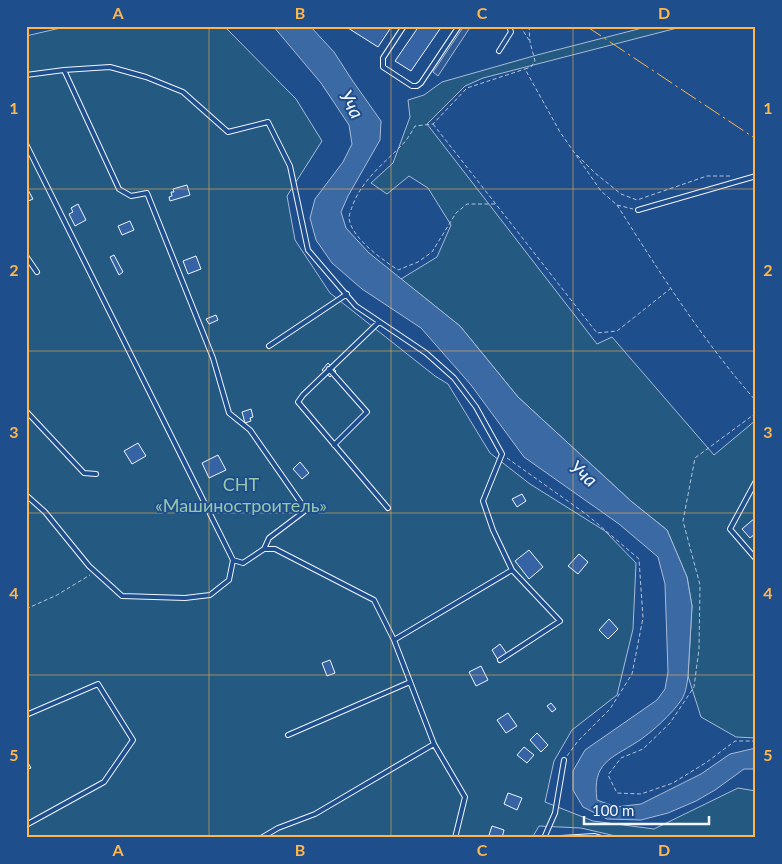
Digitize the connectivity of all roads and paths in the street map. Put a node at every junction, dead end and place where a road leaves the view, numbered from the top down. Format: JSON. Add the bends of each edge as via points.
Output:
{"nodes":[{"id":1,"x":404,"y":26,"type":"edge"},
{"id":2,"x":460,"y":26,"type":"edge"},
{"id":3,"x":509,"y":26,"type":"edge"},
{"id":4,"x":520,"y":26,"type":"edge"},
{"id":5,"x":529,"y":26,"type":"edge"},
{"id":6,"x":530,"y":42,"type":"junction"},
{"id":7,"x":499,"y":51,"type":"dead end"},
{"id":8,"x":525,"y":69,"type":"junction"},
{"id":9,"x":64,"y":70,"type":"junction"},
{"id":10,"x":26,"y":75,"type":"edge"},
{"id":11,"x":433,"y":124,"type":"junction"},
{"id":12,"x":26,"y":144,"type":"edge"},
{"id":13,"x":573,"y":151,"type":"junction"},
{"id":14,"x":756,"y":176,"type":"edge"},
{"id":15,"x":746,"y":179,"type":"junction"},
{"id":16,"x":494,"y":204,"type":"junction"},
{"id":17,"x":616,"y":206,"type":"junction"},
{"id":18,"x":638,"y":210,"type":"joint"},
{"id":19,"x":26,"y":256,"type":"edge"},
{"id":20,"x":37,"y":272,"type":"dead end"},
{"id":21,"x":670,"y":289,"type":"junction"},
{"id":22,"x":346,"y":294,"type":"junction"},
{"id":23,"x":379,"y":322,"type":"junction"},
{"id":24,"x":269,"y":346,"type":"dead end"},
{"id":25,"x":329,"y":369,"type":"junction"},
{"id":26,"x":756,"y":401,"type":"edge"},
{"id":27,"x":26,"y":411,"type":"edge"},
{"id":28,"x":756,"y":413,"type":"edge"},
{"id":29,"x":334,"y":445,"type":"junction"},
{"id":30,"x":502,"y":454,"type":"junction"},
{"id":31,"x":96,"y":474,"type":"dead end"},
{"id":32,"x":756,"y":481,"type":"edge"},
{"id":33,"x":26,"y":495,"type":"edge"},
{"id":34,"x":388,"y":508,"type":"dead end"},
{"id":35,"x":264,"y":549,"type":"junction"},
{"id":36,"x":756,"y":559,"type":"edge"},
{"id":37,"x":233,"y":560,"type":"junction"},
{"id":38,"x":512,"y":570,"type":"junction"},
{"id":39,"x":96,"y":572,"type":"junction"},
{"id":40,"x":26,"y":609,"type":"edge"},
{"id":41,"x":394,"y":640,"type":"junction"},
{"id":42,"x":500,"y":660,"type":"dead end"},
{"id":43,"x":410,"y":682,"type":"junction"},
{"id":44,"x":26,"y":715,"type":"edge"},
{"id":45,"x":288,"y":735,"type":"dead end"},
{"id":46,"x":756,"y":741,"type":"edge"},
{"id":47,"x":434,"y":744,"type":"junction"},
{"id":48,"x":564,"y":760,"type":"joint"},
{"id":49,"x":26,"y":825,"type":"edge"},
{"id":50,"x":261,"y":838,"type":"edge"},
{"id":51,"x":455,"y":838,"type":"edge"},
{"id":52,"x":544,"y":838,"type":"edge"},
{"id":53,"x":560,"y":838,"type":"edge"},
{"id":54,"x":601,"y":838,"type":"edge"}],
"edges":[{"from":1,"to":2,"type":"lane","via":[[383,58],[383,68],[417,86]]},
{"from":3,"to":7,"type":"lane","via":[[511,32]]},
{"from":4,"to":6,"type":"path"},
{"from":5,"to":6,"type":"path"},
{"from":6,"to":8,"type":"path","via":[[535,61],[532,67]]},
{"from":8,"to":11,"type":"path","via":[[467,88]]},
{"from":8,"to":13,"type":"path"},
{"from":9,"to":10,"type":"lane"},
{"from":9,"to":22,"type":"lane","via":[[110,67],[146,77],[183,92],[228,132],[268,122],[290,166],[308,250]]},
{"from":9,"to":35,"type":"lane","via":[[118,189],[131,196],[147,193],[214,358],[229,413],[250,430],[306,510],[269,538]]},
{"from":11,"to":16,"type":"path"},
{"from":11,"to":16,"type":"path","via":[[415,126],[404,144],[370,176],[355,197],[349,218],[354,230],[364,243],[398,270],[432,252],[456,213],[467,204]]},
{"from":12,"to":37,"type":"lane"},
{"from":13,"to":15,"type":"path","via":[[608,184],[631,199],[638,200],[707,176]]},
{"from":13,"to":17,"type":"path","via":[[601,191]]},
{"from":14,"to":15,"type":"lane"},
{"from":15,"to":18,"type":"lane"},
{"from":16,"to":21,"type":"path","via":[[597,333],[617,331]]},
{"from":17,"to":18,"type":"path"},
{"from":17,"to":21,"type":"path"},
{"from":19,"to":20,"type":"lane"},
{"from":21,"to":26,"type":"path"},
{"from":22,"to":23,"type":"lane","via":[[356,306]]},
{"from":22,"to":24,"type":"lane"},
{"from":23,"to":25,"type":"lane"},
{"from":23,"to":30,"type":"lane","via":[[426,353],[454,378],[476,407]]},
{"from":25,"to":29,"type":"lane","via":[[298,402]]},
{"from":25,"to":29,"type":"lane","via":[[367,412]]},
{"from":27,"to":31,"type":"lane","via":[[84,473]]},
{"from":28,"to":46,"type":"path","via":[[695,458],[683,520],[700,584],[699,649],[694,687],[670,723],[642,749],[621,758],[608,775],[617,793],[641,794],[673,783],[735,740]]},
{"from":29,"to":34,"type":"lane"},
{"from":30,"to":38,"type":"lane","via":[[483,501]]},
{"from":30,"to":48,"type":"path","via":[[586,514],[639,559],[644,618],[632,674],[610,709]]},
{"from":32,"to":36,"type":"lane","via":[[730,529]]},
{"from":33,"to":39,"type":"lane","via":[[45,512]]},
{"from":35,"to":37,"type":"lane","via":[[243,563]]},
{"from":35,"to":41,"type":"lane","via":[[275,549],[374,600]]},
{"from":37,"to":39,"type":"lane","via":[[229,580],[210,595],[185,598],[122,596]]},
{"from":38,"to":41,"type":"lane"},
{"from":38,"to":42,"type":"lane","via":[[560,621]]},
{"from":39,"to":40,"type":"path"},
{"from":41,"to":43,"type":"lane"},
{"from":43,"to":45,"type":"lane"},
{"from":43,"to":47,"type":"lane"},
{"from":44,"to":49,"type":"lane","via":[[98,684],[132,740],[104,782]]},
{"from":47,"to":50,"type":"lane","via":[[315,814]]},
{"from":47,"to":51,"type":"lane","via":[[465,797]]},
{"from":48,"to":52,"type":"lane","via":[[555,814]]},
{"from":53,"to":54,"type":"lane"}]}
